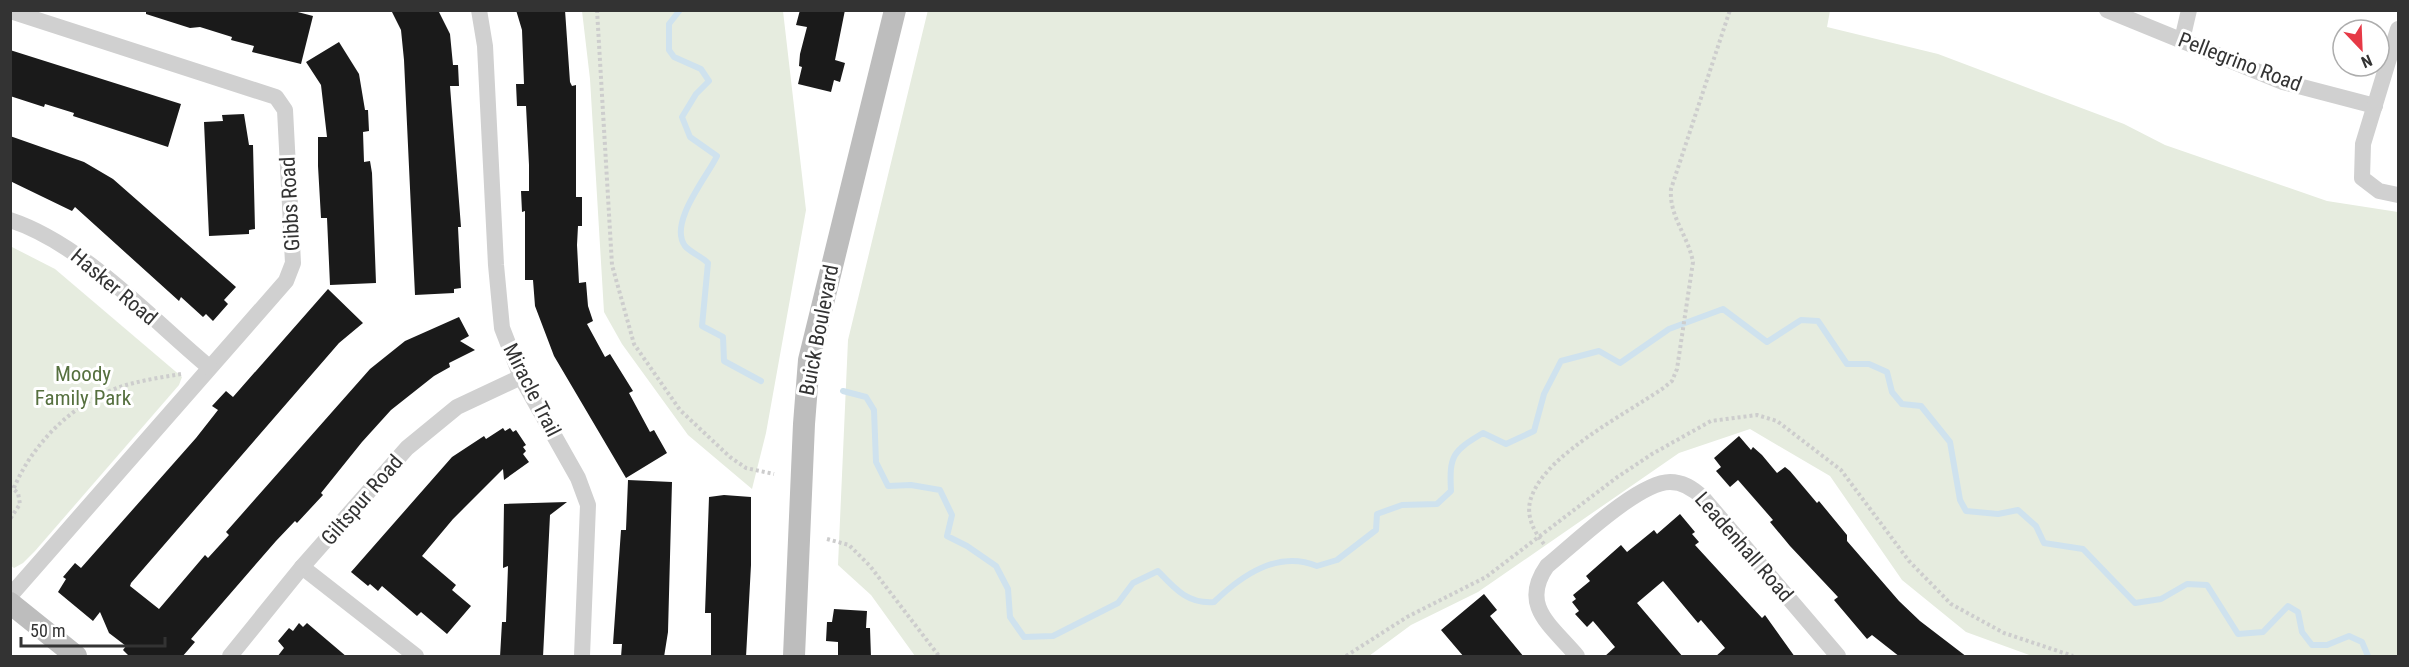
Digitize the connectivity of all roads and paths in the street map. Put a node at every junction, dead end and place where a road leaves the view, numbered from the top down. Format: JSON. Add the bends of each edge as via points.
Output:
{"nodes":[{"id":1,"x":479,"y":10,"type":"edge"},
{"id":2,"x":597,"y":10,"type":"edge"},
{"id":3,"x":895,"y":10,"type":"edge"},
{"id":4,"x":1730,"y":10,"type":"edge"},
{"id":5,"x":2107,"y":10,"type":"edge"},
{"id":6,"x":2189,"y":10,"type":"edge"},
{"id":7,"x":10,"y":11,"type":"edge"},
{"id":8,"x":2398,"y":28,"type":"edge"},
{"id":9,"x":2182,"y":40,"type":"junction"},
{"id":10,"x":2375,"y":106,"type":"junction"},
{"id":11,"x":2398,"y":195,"type":"edge"},
{"id":12,"x":10,"y":220,"type":"edge"},
{"id":13,"x":209,"y":367,"type":"junction"},
{"id":14,"x":181,"y":374,"type":"dead end"},
{"id":15,"x":521,"y":377,"type":"junction"},
{"id":16,"x":774,"y":474,"type":"dead end"},
{"id":17,"x":12,"y":487,"type":"edge"},
{"id":18,"x":10,"y":519,"type":"edge"},
{"id":19,"x":827,"y":539,"type":"dead end"},
{"id":20,"x":1544,"y":544,"type":"dead end"},
{"id":21,"x":302,"y":567,"type":"junction"},
{"id":22,"x":10,"y":596,"type":"edge"},
{"id":23,"x":10,"y":603,"type":"edge"},
{"id":24,"x":76,"y":657,"type":"edge"},
{"id":25,"x":230,"y":657,"type":"edge"},
{"id":26,"x":416,"y":657,"type":"edge"},
{"id":27,"x":582,"y":657,"type":"edge"},
{"id":28,"x":794,"y":657,"type":"edge"},
{"id":29,"x":939,"y":657,"type":"edge"},
{"id":30,"x":1578,"y":657,"type":"edge"},
{"id":31,"x":1839,"y":657,"type":"edge"}],
"edges":[{"from":1,"to":15,"type":"street","name":"Miracle Trail","via":[[485,46],[498,301],[506,341]]},
{"from":2,"to":16,"type":"path","via":[[612,266],[634,344],[680,410],[730,457],[746,468]]},
{"from":3,"to":28,"type":"street","name":"Buick Boulevard","via":[[809,360]]},
{"from":4,"to":20,"type":"path","via":[[1671,189],[1673,215],[1690,246],[1693,262],[1677,369],[1672,381],[1662,389],[1561,456],[1533,491],[1529,515]]},
{"from":5,"to":9,"type":"street","name":"Pellegrino Road"},
{"from":6,"to":9,"type":"street"},
{"from":7,"to":13,"type":"street","name":"Gibbs Road","via":[[257,90],[276,97],[285,110],[291,273]]},
{"from":8,"to":10,"type":"street"},
{"from":9,"to":10,"type":"street","name":"Pellegrino Road","via":[[2283,82]]},
{"from":10,"to":11,"type":"street","via":[[2363,144],[2362,177],[2379,191]]},
{"from":12,"to":13,"type":"street","name":"Hasker Road","via":[[58,241]]},
{"from":13,"to":22,"type":"street","name":"Gibbs Road"},
{"from":14,"to":17,"type":"path","via":[[124,385],[62,421]]},
{"from":15,"to":21,"type":"street","name":"Giltspur Road","via":[[457,407],[433,425],[407,448]]},
{"from":15,"to":27,"type":"street","name":"Miracle Trail","via":[[586,498]]},
{"from":17,"to":18,"type":"path","via":[[20,504]]},
{"from":19,"to":29,"type":"path","via":[[849,545],[870,566]]},
{"from":21,"to":25,"type":"street","name":"Giltspur Road"},
{"from":21,"to":26,"type":"street"},
{"from":23,"to":24,"type":"street"},
{"from":30,"to":31,"type":"street","name":"Leadenhall Road","via":[[1535,601],[1538,580],[1547,566],[1633,496],[1670,482],[1690,486],[1703,498]]}]}
